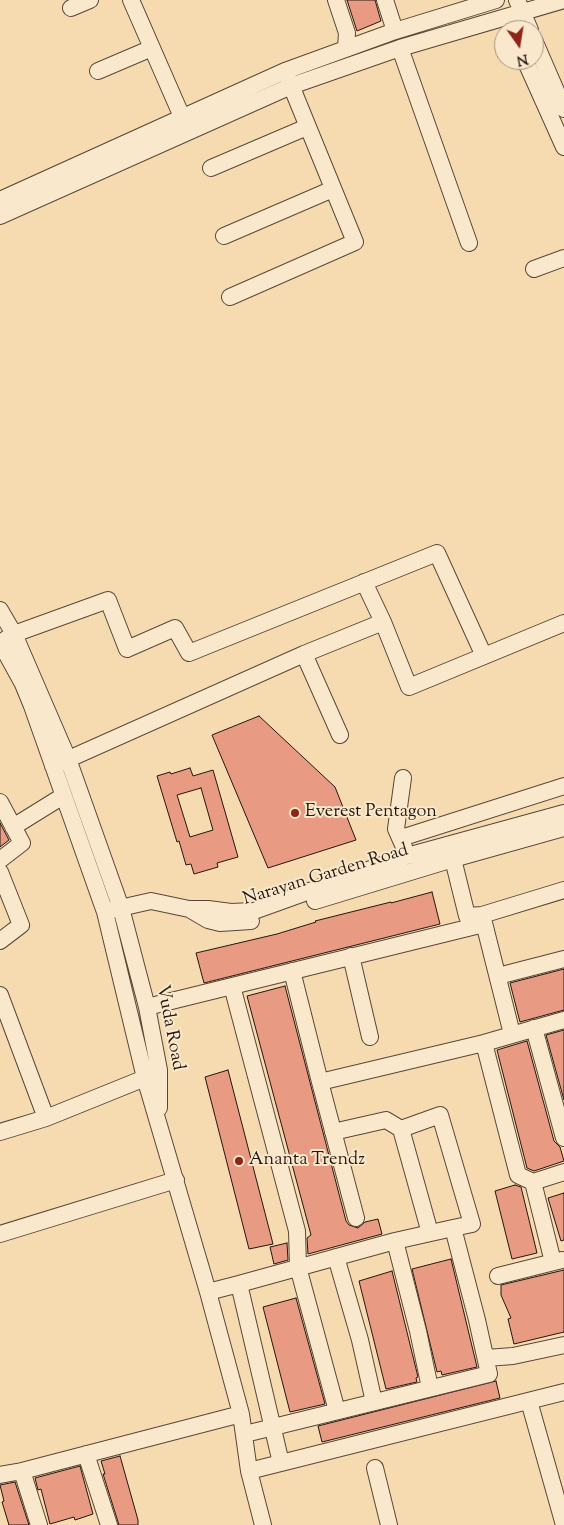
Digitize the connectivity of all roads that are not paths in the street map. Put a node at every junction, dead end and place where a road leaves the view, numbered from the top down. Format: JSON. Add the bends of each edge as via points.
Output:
{"nodes":[{"id":1,"x":90,"y":0,"type":"edge"},
{"id":2,"x":131,"y":0,"type":"edge"},
{"id":3,"x":336,"y":0,"type":"edge"},
{"id":4,"x":385,"y":0,"type":"edge"},
{"id":5,"x":495,"y":0,"type":"edge"},
{"id":6,"x":564,"y":0,"type":"edge"},
{"id":7,"x":71,"y":8,"type":"dead end"},
{"id":8,"x":515,"y":15,"type":"edge"},
{"id":9,"x":395,"y":31,"type":"junction"},
{"id":10,"x":152,"y":48,"type":"junction"},
{"id":11,"x":346,"y":48,"type":"junction"},
{"id":12,"x":400,"y":48,"type":"junction"},
{"id":13,"x":544,"y":63,"type":"edge"},
{"id":14,"x":98,"y":70,"type":"dead end"},
{"id":15,"x":530,"y":70,"type":"edge"},
{"id":16,"x":288,"y":79,"type":"junction"},
{"id":17,"x":564,"y":109,"type":"edge"},
{"id":18,"x":185,"y":125,"type":"junction"},
{"id":19,"x":307,"y":127,"type":"junction"},
{"id":20,"x":564,"y":146,"type":"edge"},
{"id":21,"x":211,"y":168,"type":"dead end"},
{"id":22,"x":333,"y":190,"type":"junction"},
{"id":23,"x":0,"y":200,"type":"edge"},
{"id":24,"x":0,"y":216,"type":"edge"},
{"id":25,"x":224,"y":236,"type":"dead end"},
{"id":26,"x":469,"y":243,"type":"dead end"},
{"id":27,"x":564,"y":258,"type":"edge"},
{"id":28,"x":534,"y":269,"type":"dead end"},
{"id":29,"x":230,"y":297,"type":"dead end"},
{"id":30,"x":364,"y":582,"type":"junction"},
{"id":31,"x":1,"y":613,"type":"edge"},
{"id":32,"x":383,"y":622,"type":"junction"},
{"id":33,"x":564,"y":623,"type":"edge"},
{"id":34,"x":5,"y":640,"type":"edge"},
{"id":35,"x":304,"y":654,"type":"junction"},
{"id":36,"x":484,"y":656,"type":"junction"},
{"id":37,"x":340,"y":735,"type":"dead end"},
{"id":38,"x":60,"y":762,"type":"junction"},
{"id":39,"x":403,"y":778,"type":"dead end"},
{"id":40,"x":564,"y":786,"type":"edge"},
{"id":41,"x":63,"y":796,"type":"junction"},
{"id":42,"x":0,"y":802,"type":"edge"},
{"id":43,"x":564,"y":813,"type":"edge"},
{"id":44,"x":13,"y":827,"type":"junction"},
{"id":45,"x":564,"y":828,"type":"edge"},
{"id":46,"x":401,"y":838,"type":"junction"},
{"id":47,"x":453,"y":851,"type":"junction"},
{"id":48,"x":407,"y":856,"type":"junction"},
{"id":49,"x":0,"y":860,"type":"edge"},
{"id":50,"x":0,"y":872,"type":"edge"},
{"id":51,"x":564,"y":890,"type":"edge"},
{"id":52,"x":121,"y":908,"type":"junction"},
{"id":53,"x":189,"y":909,"type":"junction"},
{"id":54,"x":105,"y":912,"type":"junction"},
{"id":55,"x":483,"y":919,"type":"junction"},
{"id":56,"x":0,"y":942,"type":"edge"},
{"id":57,"x":351,"y":956,"type":"junction"},
{"id":58,"x":564,"y":959,"type":"edge"},
{"id":59,"x":292,"y":971,"type":"junction"},
{"id":60,"x":498,"y":976,"type":"junction"},
{"id":61,"x":232,"y":986,"type":"junction"},
{"id":62,"x":0,"y":995,"type":"edge"},
{"id":63,"x":147,"y":1007,"type":"junction"},
{"id":64,"x":564,"y":1020,"type":"edge"},
{"id":65,"x":534,"y":1028,"type":"junction"},
{"id":66,"x":512,"y":1034,"type":"junction"},
{"id":67,"x":370,"y":1037,"type":"dead end"},
{"id":68,"x":484,"y":1043,"type":"junction"},
{"id":69,"x":145,"y":1078,"type":"junction"},
{"id":70,"x":320,"y":1082,"type":"junction"},
{"id":71,"x":46,"y":1118,"type":"junction"},
{"id":72,"x":159,"y":1123,"type":"junction"},
{"id":73,"x":401,"y":1129,"type":"junction"},
{"id":74,"x":0,"y":1132,"type":"edge"},
{"id":75,"x":333,"y":1132,"type":"junction"},
{"id":76,"x":564,"y":1138,"type":"edge"},
{"id":77,"x":564,"y":1172,"type":"edge"},
{"id":78,"x":176,"y":1180,"type":"junction"},
{"id":79,"x":532,"y":1182,"type":"junction"},
{"id":80,"x":356,"y":1218,"type":"dead end"},
{"id":81,"x":453,"y":1228,"type":"junction"},
{"id":82,"x":430,"y":1233,"type":"junction"},
{"id":83,"x":0,"y":1234,"type":"edge"},
{"id":84,"x":395,"y":1241,"type":"junction"},
{"id":85,"x":336,"y":1257,"type":"junction"},
{"id":86,"x":558,"y":1261,"type":"edge"},
{"id":87,"x":298,"y":1268,"type":"junction"},
{"id":88,"x":498,"y":1276,"type":"dead end"},
{"id":89,"x":227,"y":1287,"type":"junction"},
{"id":90,"x":564,"y":1345,"type":"edge"},
{"id":91,"x":486,"y":1358,"type":"junction"},
{"id":92,"x":430,"y":1388,"type":"junction"},
{"id":93,"x":564,"y":1392,"type":"edge"},
{"id":94,"x":529,"y":1401,"type":"junction"},
{"id":95,"x":374,"y":1402,"type":"junction"},
{"id":96,"x":337,"y":1411,"type":"junction"},
{"id":97,"x":241,"y":1414,"type":"junction"},
{"id":98,"x":261,"y":1430,"type":"junction"},
{"id":99,"x":86,"y":1454,"type":"junction"},
{"id":100,"x":267,"y":1467,"type":"junction"},
{"id":101,"x":375,"y":1468,"type":"dead end"},
{"id":102,"x":22,"y":1472,"type":"junction"},
{"id":103,"x":0,"y":1475,"type":"edge"},
{"id":104,"x":39,"y":1525,"type":"edge"},
{"id":105,"x":109,"y":1525,"type":"edge"},
{"id":106,"x":262,"y":1525,"type":"edge"},
{"id":107,"x":389,"y":1525,"type":"edge"},
{"id":108,"x":564,"y":1525,"type":"edge"}],
"edges":[{"from":1,"to":7,"type":"street"},
{"from":2,"to":10,"type":"street"},
{"from":3,"to":11,"type":"street","via":[[347,33]]},
{"from":4,"to":9,"type":"street"},
{"from":5,"to":8,"type":"street"},
{"from":5,"to":9,"type":"street"},
{"from":6,"to":8,"type":"street"},
{"from":8,"to":12,"type":"street"},
{"from":9,"to":11,"type":"street"},
{"from":10,"to":14,"type":"street"},
{"from":10,"to":18,"type":"street"},
{"from":11,"to":16,"type":"street"},
{"from":12,"to":16,"type":"street"},
{"from":12,"to":26,"type":"street"},
{"from":13,"to":17,"type":"street"},
{"from":15,"to":20,"type":"street"},
{"from":16,"to":18,"type":"street"},
{"from":16,"to":19,"type":"street"},
{"from":18,"to":23,"type":"street"},
{"from":18,"to":24,"type":"street"},
{"from":19,"to":21,"type":"street"},
{"from":19,"to":22,"type":"street"},
{"from":22,"to":25,"type":"street"},
{"from":22,"to":29,"type":"street","via":[[356,242]]},
{"from":27,"to":28,"type":"street"},
{"from":30,"to":32,"type":"street"},
{"from":30,"to":34,"type":"street","via":[[189,653],[175,628],[127,649],[108,600]]},
{"from":30,"to":36,"type":"street","via":[[437,553]]},
{"from":31,"to":34,"type":"street","name":"Vuda Road"},
{"from":32,"to":35,"type":"street"},
{"from":32,"to":36,"type":"street","via":[[409,687]]},
{"from":33,"to":36,"type":"street"},
{"from":34,"to":38,"type":"street","name":"Vuda Road"},
{"from":35,"to":37,"type":"street"},
{"from":35,"to":38,"type":"street"},
{"from":38,"to":41,"type":"street","name":"Vuda Road"},
{"from":38,"to":52,"type":"street","name":"Vuda Road"},
{"from":39,"to":46,"type":"street","via":[[396,829]]},
{"from":40,"to":46,"type":"street"},
{"from":41,"to":44,"type":"street"},
{"from":41,"to":54,"type":"street","name":"Vuda Road"},
{"from":42,"to":44,"type":"street"},
{"from":43,"to":47,"type":"street","name":"Narayan Garden Road"},
{"from":44,"to":49,"type":"street","via":[[22,843]]},
{"from":45,"to":47,"type":"street","name":"Narayan Garden Road"},
{"from":46,"to":48,"type":"street"},
{"from":47,"to":48,"type":"street","name":"Narayan Garden Road"},
{"from":47,"to":53,"type":"street","name":"Narayan Garden Road","via":[[250,921],[220,923]]},
{"from":47,"to":55,"type":"street","via":[[467,916]]},
{"from":48,"to":53,"type":"street","name":"Narayan Garden Road","via":[[254,911]]},
{"from":50,"to":56,"type":"street","via":[[21,925]]},
{"from":51,"to":55,"type":"street"},
{"from":52,"to":53,"type":"street","via":[[146,902]]},
{"from":52,"to":54,"type":"street"},
{"from":52,"to":63,"type":"street","name":"Vuda Road"},
{"from":54,"to":69,"type":"street","name":"Vuda Road"},
{"from":55,"to":57,"type":"street"},
{"from":55,"to":60,"type":"street"},
{"from":57,"to":59,"type":"street"},
{"from":57,"to":67,"type":"street"},
{"from":58,"to":60,"type":"street"},
{"from":59,"to":61,"type":"street"},
{"from":59,"to":70,"type":"street"},
{"from":60,"to":66,"type":"street"},
{"from":61,"to":63,"type":"street"},
{"from":61,"to":87,"type":"street","via":[[297,1231]]},
{"from":62,"to":71,"type":"street"},
{"from":63,"to":72,"type":"street","name":"Vuda Road","via":[[159,1070]]},
{"from":64,"to":65,"type":"street"},
{"from":65,"to":66,"type":"street"},
{"from":65,"to":76,"type":"street"},
{"from":66,"to":68,"type":"street"},
{"from":68,"to":70,"type":"street"},
{"from":68,"to":79,"type":"street","via":[[518,1175]]},
{"from":69,"to":71,"type":"street"},
{"from":69,"to":72,"type":"street","name":"Vuda Road"},
{"from":70,"to":75,"type":"street"},
{"from":71,"to":74,"type":"street"},
{"from":72,"to":78,"type":"street"},
{"from":73,"to":75,"type":"street","via":[[386,1120]]},
{"from":73,"to":81,"type":"street","via":[[440,1115],[472,1224]]},
{"from":73,"to":82,"type":"street"},
{"from":75,"to":80,"type":"street"},
{"from":77,"to":79,"type":"street"},
{"from":78,"to":83,"type":"street"},
{"from":78,"to":89,"type":"street"},
{"from":79,"to":86,"type":"street"},
{"from":81,"to":82,"type":"street"},
{"from":81,"to":91,"type":"street"},
{"from":82,"to":84,"type":"street"},
{"from":84,"to":85,"type":"street"},
{"from":84,"to":92,"type":"street"},
{"from":85,"to":87,"type":"street"},
{"from":85,"to":95,"type":"street"},
{"from":86,"to":88,"type":"street"},
{"from":87,"to":89,"type":"street"},
{"from":87,"to":96,"type":"street"},
{"from":89,"to":97,"type":"street"},
{"from":89,"to":98,"type":"street"},
{"from":90,"to":91,"type":"street"},
{"from":91,"to":92,"type":"street","via":[[489,1374]]},
{"from":92,"to":95,"type":"street"},
{"from":93,"to":94,"type":"street"},
{"from":94,"to":100,"type":"street"},
{"from":94,"to":108,"type":"street"},
{"from":95,"to":96,"type":"street"},
{"from":96,"to":98,"type":"street"},
{"from":97,"to":98,"type":"street"},
{"from":97,"to":99,"type":"street"},
{"from":98,"to":100,"type":"street"},
{"from":98,"to":100,"type":"street"},
{"from":99,"to":102,"type":"street"},
{"from":99,"to":105,"type":"street"},
{"from":100,"to":106,"type":"street"},
{"from":101,"to":107,"type":"street"},
{"from":102,"to":103,"type":"street"},
{"from":102,"to":104,"type":"street"}]}
